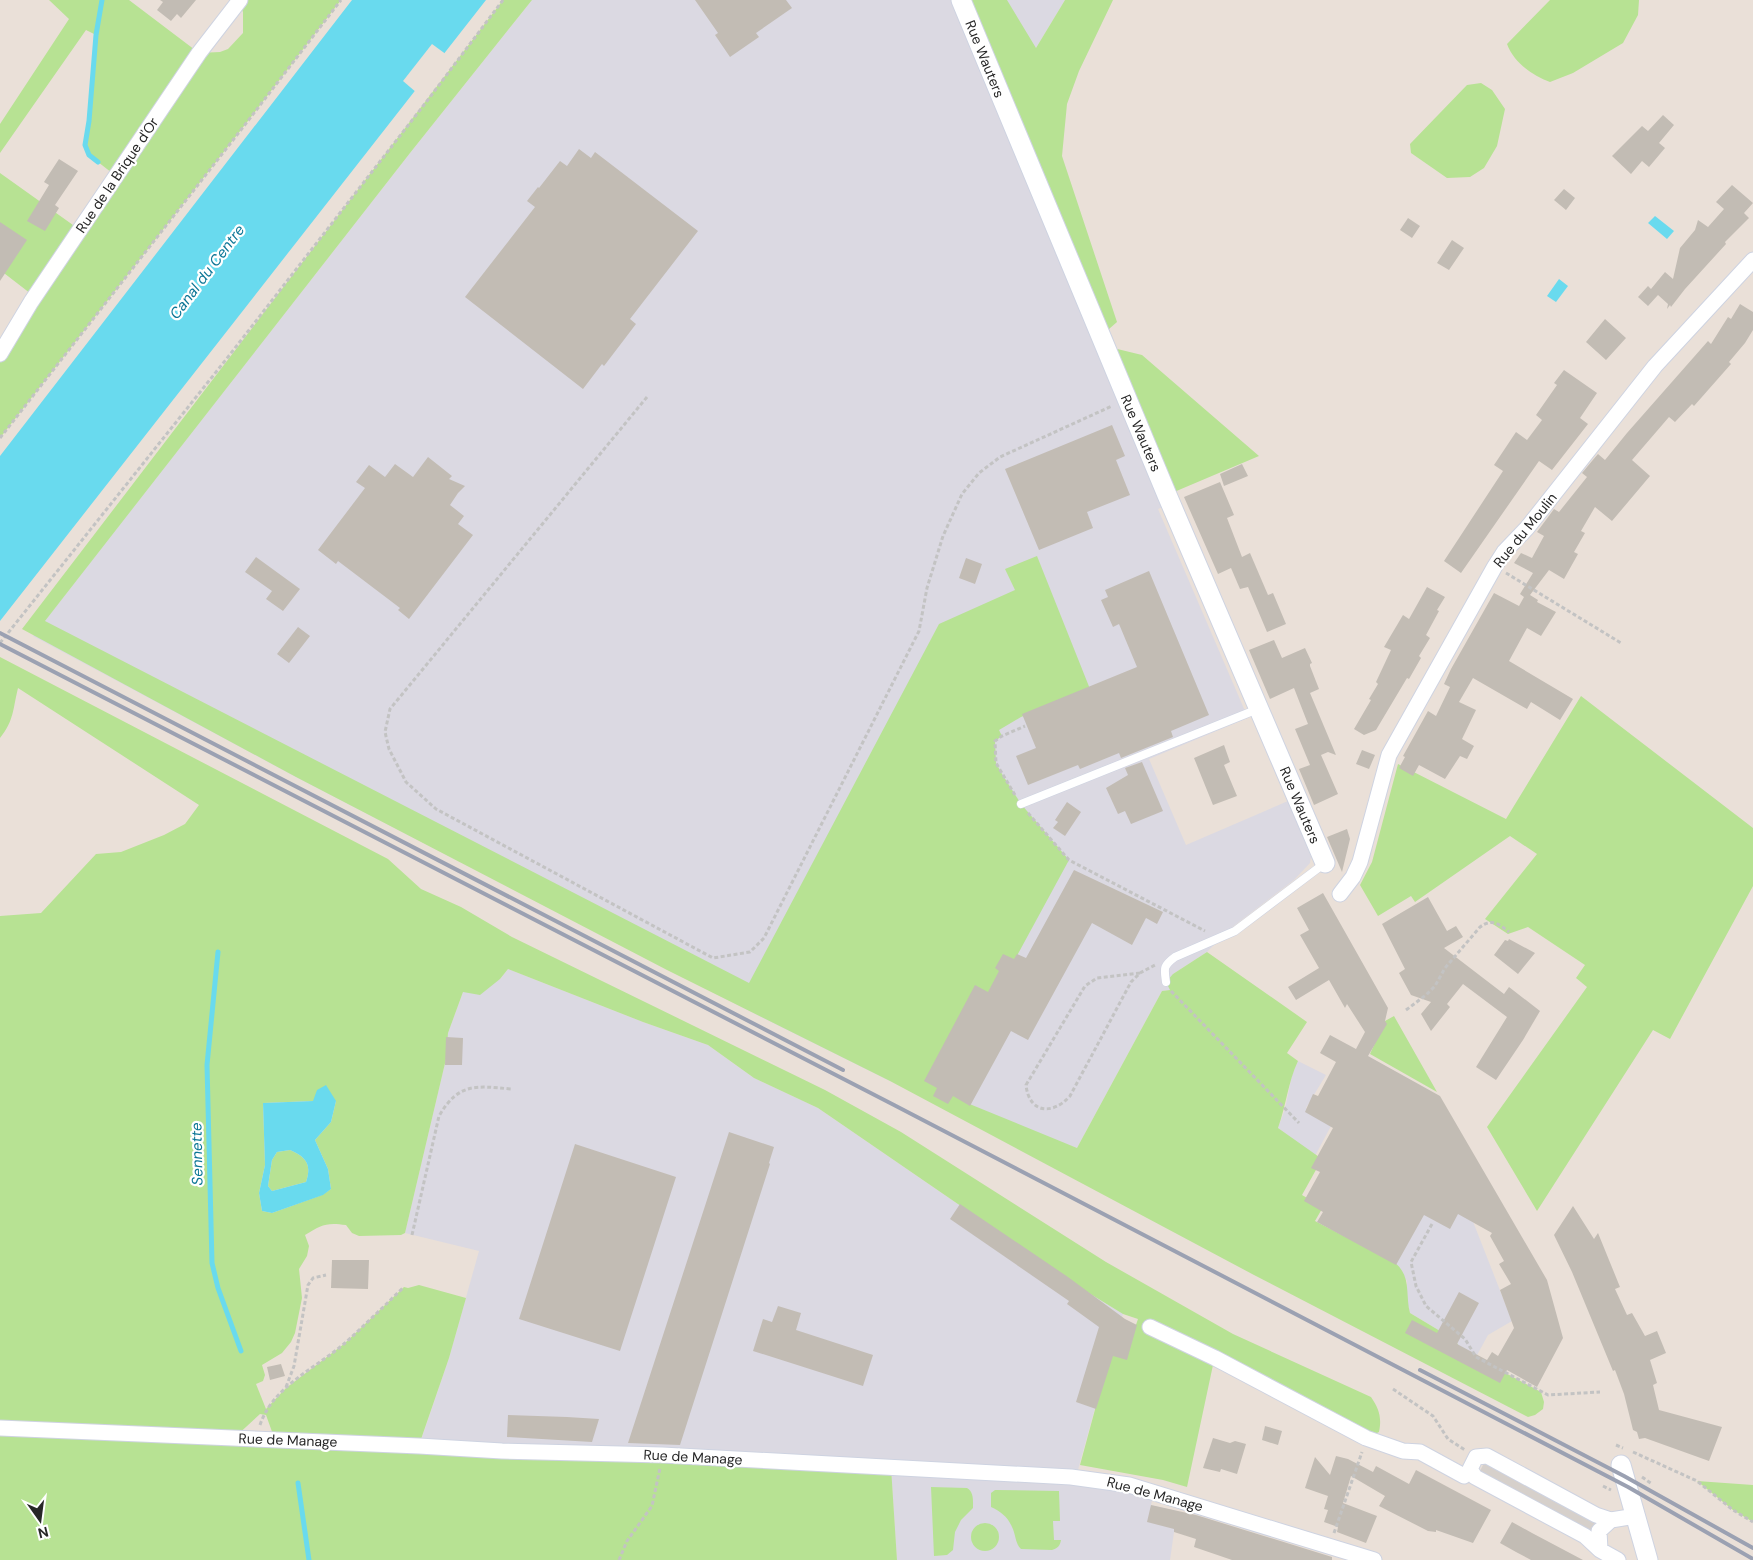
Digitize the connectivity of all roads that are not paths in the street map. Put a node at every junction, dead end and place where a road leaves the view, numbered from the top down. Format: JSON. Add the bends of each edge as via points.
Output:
{"nodes":[{"id":1,"x":240,"y":0,"type":"edge"},
{"id":2,"x":962,"y":0,"type":"edge"},
{"id":3,"x":1753,"y":260,"type":"edge"},
{"id":4,"x":0,"y":354,"type":"edge"},
{"id":5,"x":1259,"y":708,"type":"junction"},
{"id":6,"x":1021,"y":804,"type":"road end"},
{"id":7,"x":1325,"y":863,"type":"joint"},
{"id":8,"x":1340,"y":894,"type":"dead end"},
{"id":9,"x":1166,"y":982,"type":"road end"},
{"id":10,"x":1150,"y":1328,"type":"dead end"},
{"id":11,"x":0,"y":1428,"type":"edge"},
{"id":12,"x":1623,"y":1470,"type":"dead end"},
{"id":13,"x":1464,"y":1476,"type":"dead end"},
{"id":14,"x":1636,"y":1516,"type":"junction"},
{"id":15,"x":1610,"y":1520,"type":"junction"},
{"id":16,"x":1600,"y":1550,"type":"junction"},
{"id":17,"x":1374,"y":1560,"type":"edge"},
{"id":18,"x":1618,"y":1560,"type":"edge"},
{"id":19,"x":1648,"y":1560,"type":"edge"}],
"edges":[{"from":1,"to":4,"type":"street","name":"Rue de la Brique d'Or","via":[[199,52]]},
{"from":2,"to":5,"type":"street","name":"Rue Wauters"},
{"from":3,"to":8,"type":"street","name":"Rue du Moulin","via":[[1655,366],[1527,528],[1504,552],[1389,755],[1360,862]]},
{"from":5,"to":6,"type":"lane"},
{"from":5,"to":7,"type":"street","name":"Rue Wauters"},
{"from":7,"to":9,"type":"lane","via":[[1235,931],[1167,962],[1164,969]]},
{"from":10,"to":13,"type":"street","via":[[1215,1358],[1366,1438],[1403,1451],[1420,1452]]},
{"from":11,"to":17,"type":"street","name":"Rue de Manage","via":[[502,1451],[662,1455],[1105,1480]]},
{"from":12,"to":14,"type":"street"},
{"from":14,"to":15,"type":"street"},
{"from":14,"to":19,"type":"street"},
{"from":15,"to":16,"type":"street","via":[[1600,1531]]},
{"from":15,"to":16,"type":"street","via":[[1486,1456],[1476,1457],[1470,1469],[1475,1477],[1585,1536]]},
{"from":16,"to":18,"type":"street"}]}
